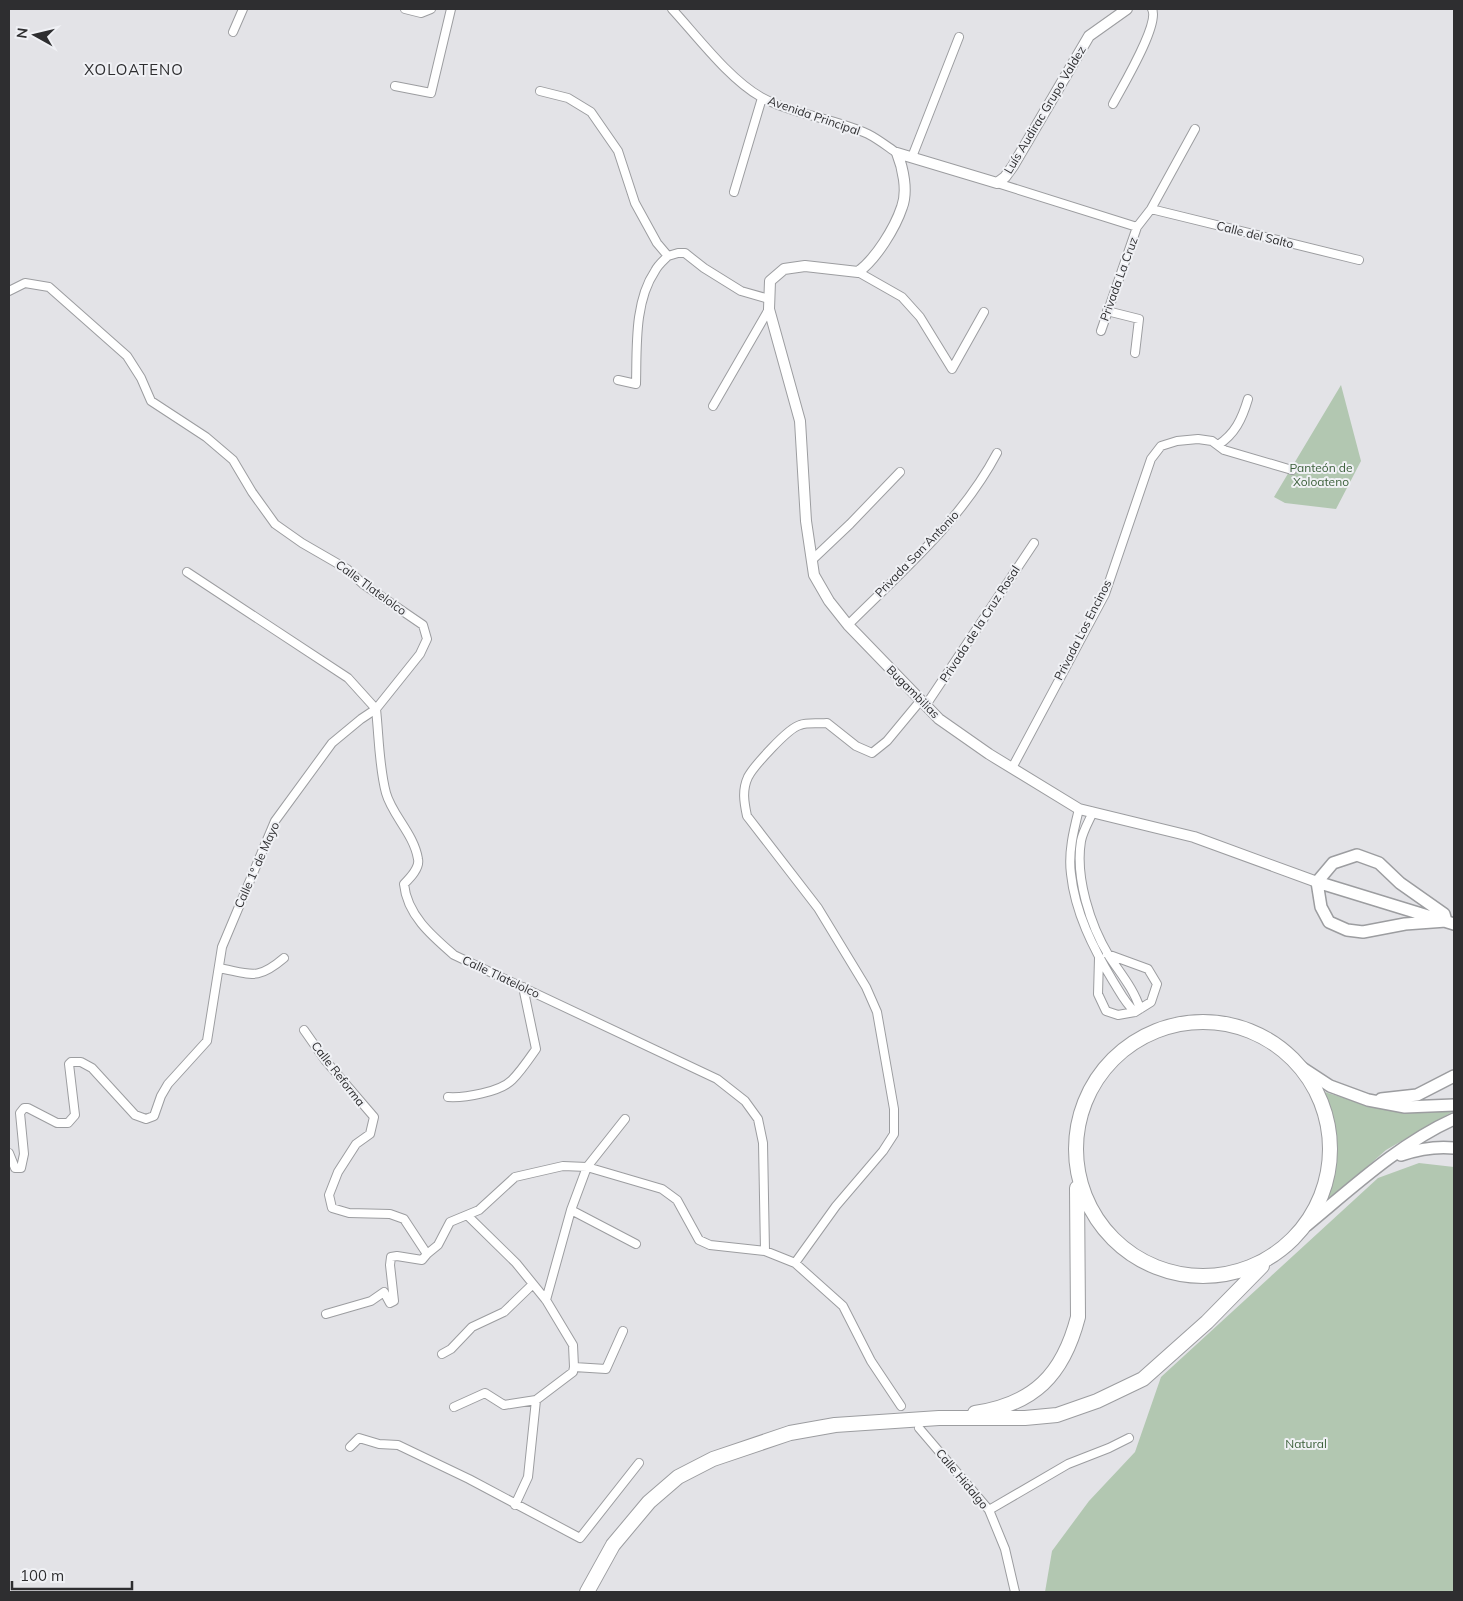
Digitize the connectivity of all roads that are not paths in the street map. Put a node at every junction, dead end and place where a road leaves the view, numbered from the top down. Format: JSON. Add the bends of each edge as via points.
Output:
{"nodes":[{"id":1,"x":243,"y":9,"type":"edge"},
{"id":2,"x":405,"y":9,"type":"edge"},
{"id":3,"x":431,"y":9,"type":"edge"},
{"id":4,"x":451,"y":9,"type":"edge"},
{"id":5,"x":672,"y":9,"type":"edge"},
{"id":6,"x":1127,"y":9,"type":"edge"},
{"id":7,"x":1152,"y":9,"type":"edge"},
{"id":8,"x":233,"y":32,"type":"dead end"},
{"id":9,"x":959,"y":37,"type":"dead end"},
{"id":10,"x":395,"y":86,"type":"dead end"},
{"id":11,"x":540,"y":91,"type":"dead end"},
{"id":12,"x":762,"y":98,"type":"junction"},
{"id":13,"x":1113,"y":104,"type":"dead end"},
{"id":14,"x":1195,"y":129,"type":"dead end"},
{"id":15,"x":897,"y":153,"type":"junction"},
{"id":16,"x":912,"y":157,"type":"junction"},
{"id":17,"x":997,"y":183,"type":"junction"},
{"id":18,"x":734,"y":192,"type":"dead end"},
{"id":19,"x":1151,"y":209,"type":"junction"},
{"id":20,"x":1137,"y":227,"type":"junction"},
{"id":21,"x":668,"y":256,"type":"junction"},
{"id":22,"x":1359,"y":260,"type":"dead end"},
{"id":23,"x":858,"y":272,"type":"junction"},
{"id":24,"x":9,"y":291,"type":"edge"},
{"id":25,"x":769,"y":304,"type":"junction"},
{"id":26,"x":1107,"y":311,"type":"junction"},
{"id":27,"x":984,"y":312,"type":"dead end"},
{"id":28,"x":1101,"y":331,"type":"dead end"},
{"id":29,"x":1135,"y":353,"type":"dead end"},
{"id":30,"x":618,"y":380,"type":"dead end"},
{"id":31,"x":1248,"y":399,"type":"dead end"},
{"id":32,"x":713,"y":406,"type":"dead end"},
{"id":33,"x":1218,"y":445,"type":"junction"},
{"id":34,"x":997,"y":453,"type":"dead end"},
{"id":35,"x":1292,"y":470,"type":"dead end"},
{"id":36,"x":900,"y":472,"type":"dead end"},
{"id":37,"x":1034,"y":543,"type":"dead end"},
{"id":38,"x":812,"y":560,"type":"junction"},
{"id":39,"x":187,"y":572,"type":"dead end"},
{"id":40,"x":848,"y":625,"type":"junction"},
{"id":41,"x":924,"y":703,"type":"junction"},
{"id":42,"x":376,"y":709,"type":"junction"},
{"id":43,"x":1012,"y":768,"type":"junction"},
{"id":44,"x":1079,"y":809,"type":"junction"},
{"id":45,"x":1093,"y":812,"type":"junction"},
{"id":46,"x":1317,"y":882,"type":"junction"},
{"id":47,"x":1450,"y":923,"type":"edge"},
{"id":48,"x":1107,"y":954,"type":"junction"},
{"id":49,"x":284,"y":958,"type":"dead end"},
{"id":50,"x":1099,"y":958,"type":"junction"},
{"id":51,"x":219,"y":968,"type":"junction"},
{"id":52,"x":523,"y":987,"type":"junction"},
{"id":53,"x":1138,"y":1011,"type":"junction"},
{"id":54,"x":304,"y":1030,"type":"dead end"},
{"id":55,"x":1298,"y":1065,"type":"junction"},
{"id":56,"x":1454,"y":1076,"type":"edge"},
{"id":57,"x":448,"y":1097,"type":"dead end"},
{"id":58,"x":1368,"y":1100,"type":"junction"},
{"id":59,"x":1454,"y":1105,"type":"edge"},
{"id":60,"x":625,"y":1118,"type":"dead end"},
{"id":61,"x":1454,"y":1119,"type":"edge"},
{"id":62,"x":1454,"y":1148,"type":"edge"},
{"id":63,"x":9,"y":1154,"type":"edge"},
{"id":64,"x":1385,"y":1161,"type":"junction"},
{"id":65,"x":586,"y":1167,"type":"junction"},
{"id":66,"x":1077,"y":1173,"type":"junction"},
{"id":67,"x":571,"y":1210,"type":"junction"},
{"id":68,"x":468,"y":1216,"type":"junction"},
{"id":69,"x":1307,"y":1225,"type":"junction"},
{"id":70,"x":636,"y":1244,"type":"dead end"},
{"id":71,"x":766,"y":1251,"type":"junction"},
{"id":72,"x":427,"y":1254,"type":"junction"},
{"id":73,"x":795,"y":1262,"type":"junction"},
{"id":74,"x":1265,"y":1263,"type":"junction"},
{"id":75,"x":533,"y":1284,"type":"junction"},
{"id":76,"x":546,"y":1300,"type":"junction"},
{"id":77,"x":326,"y":1314,"type":"dead end"},
{"id":78,"x":623,"y":1331,"type":"dead end"},
{"id":79,"x":442,"y":1354,"type":"dead end"},
{"id":80,"x":574,"y":1367,"type":"junction"},
{"id":81,"x":536,"y":1400,"type":"junction"},
{"id":82,"x":901,"y":1406,"type":"dead end"},
{"id":83,"x":454,"y":1407,"type":"dead end"},
{"id":84,"x":939,"y":1418,"type":"junction"},
{"id":85,"x":919,"y":1428,"type":"dead end"},
{"id":86,"x":1129,"y":1438,"type":"dead end"},
{"id":87,"x":350,"y":1447,"type":"dead end"},
{"id":88,"x":639,"y":1463,"type":"dead end"},
{"id":89,"x":516,"y":1505,"type":"junction"},
{"id":90,"x":989,"y":1510,"type":"junction"},
{"id":91,"x":587,"y":1592,"type":"edge"},
{"id":92,"x":1014,"y":1592,"type":"edge"}],
"edges":[{"from":1,"to":8,"type":"street"},
{"from":2,"to":3,"type":"street","via":[[421,12]]},
{"from":4,"to":10,"type":"street","via":[[431,93]]},
{"from":5,"to":12,"type":"street","name":"Avenida Principal","via":[[742,85]]},
{"from":6,"to":17,"type":"main road","name":"Luís Audirac Grupo Valdez","via":[[1089,36],[1013,166]]},
{"from":7,"to":13,"type":"street","via":[[1150,31]]},
{"from":9,"to":16,"type":"street"},
{"from":11,"to":21,"type":"street","via":[[568,98],[591,112],[618,152],[635,203]]},
{"from":12,"to":15,"type":"street","name":"Avenida Principal","via":[[869,134]]},
{"from":12,"to":18,"type":"street"},
{"from":14,"to":19,"type":"street"},
{"from":15,"to":16,"type":"main road","name":"Luís Audirac Grupo Valdez"},
{"from":15,"to":23,"type":"main road","via":[[904,179],[903,206],[884,244],[867,266]]},
{"from":16,"to":17,"type":"main road","name":"Luís Audirac Grupo Valdez"},
{"from":17,"to":20,"type":"street"},
{"from":19,"to":20,"type":"street"},
{"from":19,"to":22,"type":"street","name":"Calle del Salto"},
{"from":20,"to":26,"type":"street","name":"Privada La Cruz"},
{"from":21,"to":25,"type":"street","via":[[685,254],[741,291]]},
{"from":21,"to":30,"type":"street","via":[[654,271],[641,307],[637,324],[636,384]]},
{"from":23,"to":25,"type":"main road","name":"Bugambilias","via":[[805,266],[784,270],[770,281]]},
{"from":23,"to":27,"type":"street","via":[[902,297],[920,316],[952,369]]},
{"from":24,"to":42,"type":"street","name":"Calle Tlatelolco","via":[[25,283],[49,287],[128,356],[151,400],[233,460],[275,524],[347,569],[363,584],[423,625],[427,639],[420,654]]},
{"from":25,"to":32,"type":"street"},
{"from":25,"to":38,"type":"main road","name":"Bugambilias","via":[[800,422],[806,521]]},
{"from":26,"to":28,"type":"street","name":"Privada La Cruz"},
{"from":26,"to":29,"type":"street","via":[[1140,319]]},
{"from":31,"to":33,"type":"street","via":[[1241,420]]},
{"from":33,"to":35,"type":"street","via":[[1224,450]]},
{"from":33,"to":43,"type":"street","name":"Privada Los Encinos","via":[[1198,439],[1177,441],[1162,446],[1151,459],[1104,594]]},
{"from":34,"to":40,"type":"street","name":"Privada San Antonio","via":[[984,478],[950,522]]},
{"from":36,"to":38,"type":"street"},
{"from":37,"to":41,"type":"street","name":"Privada de la Cruz Rosal"},
{"from":38,"to":40,"type":"main road","name":"Bugambilias","via":[[814,575]]},
{"from":39,"to":42,"type":"street","via":[[348,678]]},
{"from":40,"to":41,"type":"main road","name":"Bugambilias"},
{"from":41,"to":43,"type":"main road","name":"Bugambilias","via":[[939,719]]},
{"from":41,"to":73,"type":"street","name":"Privada de la Cruz Rosal","via":[[872,753],[856,746],[827,723],[799,725],[786,733],[748,777],[743,797],[747,816],[818,908],[866,987],[876,1012],[894,1109],[894,1134],[883,1151],[836,1206]]},
{"from":42,"to":51,"type":"street","name":"Calle 1° de Mayo","via":[[332,743],[275,821],[222,947]]},
{"from":42,"to":52,"type":"street","name":"Calle Tlatelolco","via":[[386,795],[412,840],[419,860],[415,872],[404,884],[406,898],[424,928],[454,956]]},
{"from":43,"to":44,"type":"main road","name":"Bugambilias"},
{"from":44,"to":45,"type":"main road","name":"Bugambilias"},
{"from":44,"to":50,"type":"street","via":[[1072,839],[1070,872],[1076,901]]},
{"from":45,"to":46,"type":"main road","name":"Bugambilias","via":[[1194,837]]},
{"from":45,"to":48,"type":"street","via":[[1082,840],[1080,871],[1085,899]]},
{"from":46,"to":47,"type":"main road"},
{"from":46,"to":47,"type":"main road","via":[[1321,907],[1329,922],[1347,930],[1363,932],[1405,924]]},
{"from":46,"to":47,"type":"main road","via":[[1333,863],[1358,856],[1379,863],[1400,883],[1444,914]]},
{"from":48,"to":53,"type":"street","via":[[1137,999]]},
{"from":48,"to":53,"type":"street","via":[[1148,969],[1157,984],[1151,1002]]},
{"from":49,"to":51,"type":"street","via":[[271,970],[255,975]]},
{"from":50,"to":53,"type":"street","via":[[1128,1006]]},
{"from":50,"to":53,"type":"street","via":[[1098,994],[1106,1010],[1118,1015]]},
{"from":51,"to":63,"type":"street","name":"Calle 1° de Mayo","via":[[207,1041],[168,1084],[154,1116],[146,1119],[135,1115],[92,1068],[81,1062],[71,1062],[75,1116],[68,1123],[58,1123],[24,1108],[20,1113],[24,1154],[21,1168],[15,1168]]},
{"from":52,"to":57,"type":"street","via":[[536,1049],[511,1081],[502,1086],[472,1096]]},
{"from":52,"to":71,"type":"street","name":"Calle Tlatelolco","via":[[717,1079],[745,1101],[758,1119],[763,1143]]},
{"from":54,"to":72,"type":"street","name":"Calle Reforma","via":[[374,1117],[370,1134],[356,1144],[338,1172],[329,1195],[332,1208],[349,1213],[390,1214],[404,1219]]},
{"from":55,"to":58,"type":"main road","via":[[1330,1086]]},
{"from":55,"to":66,"type":"highway","via":[[1258,1034],[1230,1024],[1192,1021],[1163,1027],[1136,1041],[1108,1064],[1088,1094],[1075,1140]]},
{"from":55,"to":69,"type":"highway","via":[[1323,1108],[1329,1141],[1322,1194]]},
{"from":56,"to":58,"type":"main road","via":[[1417,1094]]},
{"from":58,"to":59,"type":"main road","via":[[1405,1107]]},
{"from":60,"to":65,"type":"street"},
{"from":61,"to":64,"type":"main road","via":[[1434,1128]]},
{"from":62,"to":64,"type":"main road","via":[[1436,1146],[1420,1149]]},
{"from":64,"to":69,"type":"main road"},
{"from":65,"to":67,"type":"street"},
{"from":65,"to":68,"type":"street","via":[[563,1166],[515,1177]]},
{"from":65,"to":71,"type":"street","via":[[662,1189],[677,1200],[699,1240],[710,1245]]},
{"from":66,"to":74,"type":"highway","via":[[1083,1195],[1102,1224],[1126,1249],[1158,1266],[1198,1275],[1230,1272]]},
{"from":66,"to":84,"type":"highway","via":[[1078,1317],[1073,1338],[1055,1371],[1044,1383],[1009,1405]]},
{"from":67,"to":70,"type":"street"},
{"from":67,"to":76,"type":"street"},
{"from":68,"to":72,"type":"street","via":[[450,1222],[438,1245]]},
{"from":68,"to":75,"type":"street"},
{"from":69,"to":74,"type":"highway"},
{"from":71,"to":73,"type":"street"},
{"from":72,"to":77,"type":"street","via":[[422,1260],[391,1257],[394,1301],[390,1303],[384,1292],[371,1301]]},
{"from":73,"to":82,"type":"street","via":[[844,1306],[871,1361]]},
{"from":74,"to":84,"type":"highway","via":[[1143,1379],[1097,1401],[1058,1415],[1008,1419]]},
{"from":75,"to":76,"type":"street"},
{"from":75,"to":79,"type":"street","via":[[504,1312],[472,1327]]},
{"from":76,"to":80,"type":"street","via":[[573,1345]]},
{"from":78,"to":80,"type":"street","via":[[606,1369]]},
{"from":80,"to":81,"type":"street","via":[[573,1372]]},
{"from":81,"to":83,"type":"street","via":[[504,1405],[484,1393]]},
{"from":81,"to":89,"type":"street","via":[[528,1477]]},
{"from":84,"to":91,"type":"highway","via":[[835,1425],[790,1434],[712,1459],[678,1477],[649,1502],[613,1545]]},
{"from":85,"to":90,"type":"street","name":"Calle Hidalgo"},
{"from":86,"to":90,"type":"street","via":[[1068,1464]]},
{"from":87,"to":89,"type":"street","via":[[359,1438],[398,1445]]},
{"from":88,"to":89,"type":"street","via":[[580,1538]]},
{"from":90,"to":92,"type":"street","name":"Calle Hidalgo","via":[[1005,1549]]}]}
